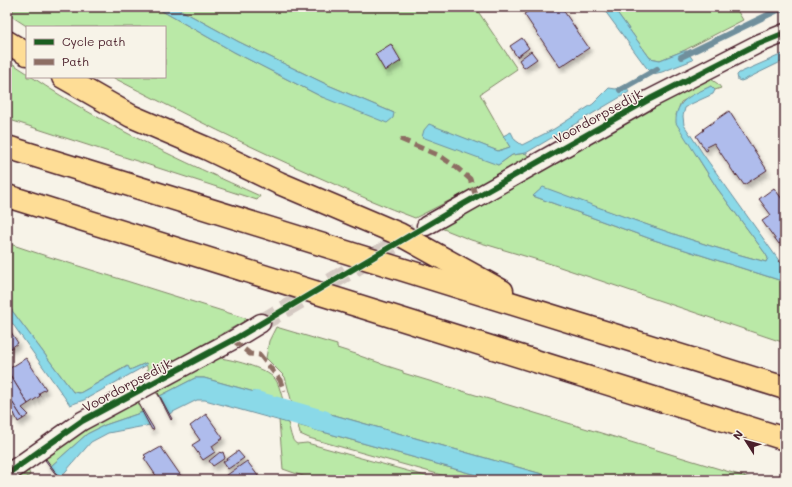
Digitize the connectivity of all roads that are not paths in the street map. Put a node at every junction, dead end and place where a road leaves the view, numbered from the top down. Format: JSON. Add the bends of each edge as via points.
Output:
{"nodes":[{"id":1,"x":785,"y":33,"type":"edge"},
{"id":2,"x":7,"y":42,"type":"edge"},
{"id":3,"x":26,"y":53,"type":"edge"},
{"id":4,"x":70,"y":81,"type":"edge"},
{"id":5,"x":7,"y":147,"type":"edge"},
{"id":6,"x":7,"y":196,"type":"edge"},
{"id":7,"x":426,"y":226,"type":"tunnel mouth"},
{"id":8,"x":542,"y":313,"type":"junction"},
{"id":9,"x":261,"y":323,"type":"tunnel mouth"},
{"id":10,"x":785,"y":388,"type":"edge"},
{"id":11,"x":785,"y":439,"type":"edge"},
{"id":12,"x":7,"y":474,"type":"edge"}],
"edges":[{"from":1,"to":7,"type":"street","name":"Voordorpsedijk","via":[[650,99]]},
{"from":2,"to":3,"type":"highway"},
{"from":4,"to":8,"type":"highway","via":[[131,116],[399,234]]},
{"from":5,"to":8,"type":"highway"},
{"from":6,"to":11,"type":"highway"},
{"from":8,"to":10,"type":"highway"},
{"from":9,"to":12,"type":"street","name":"Voordorpsedijk","via":[[82,421]]}]}
